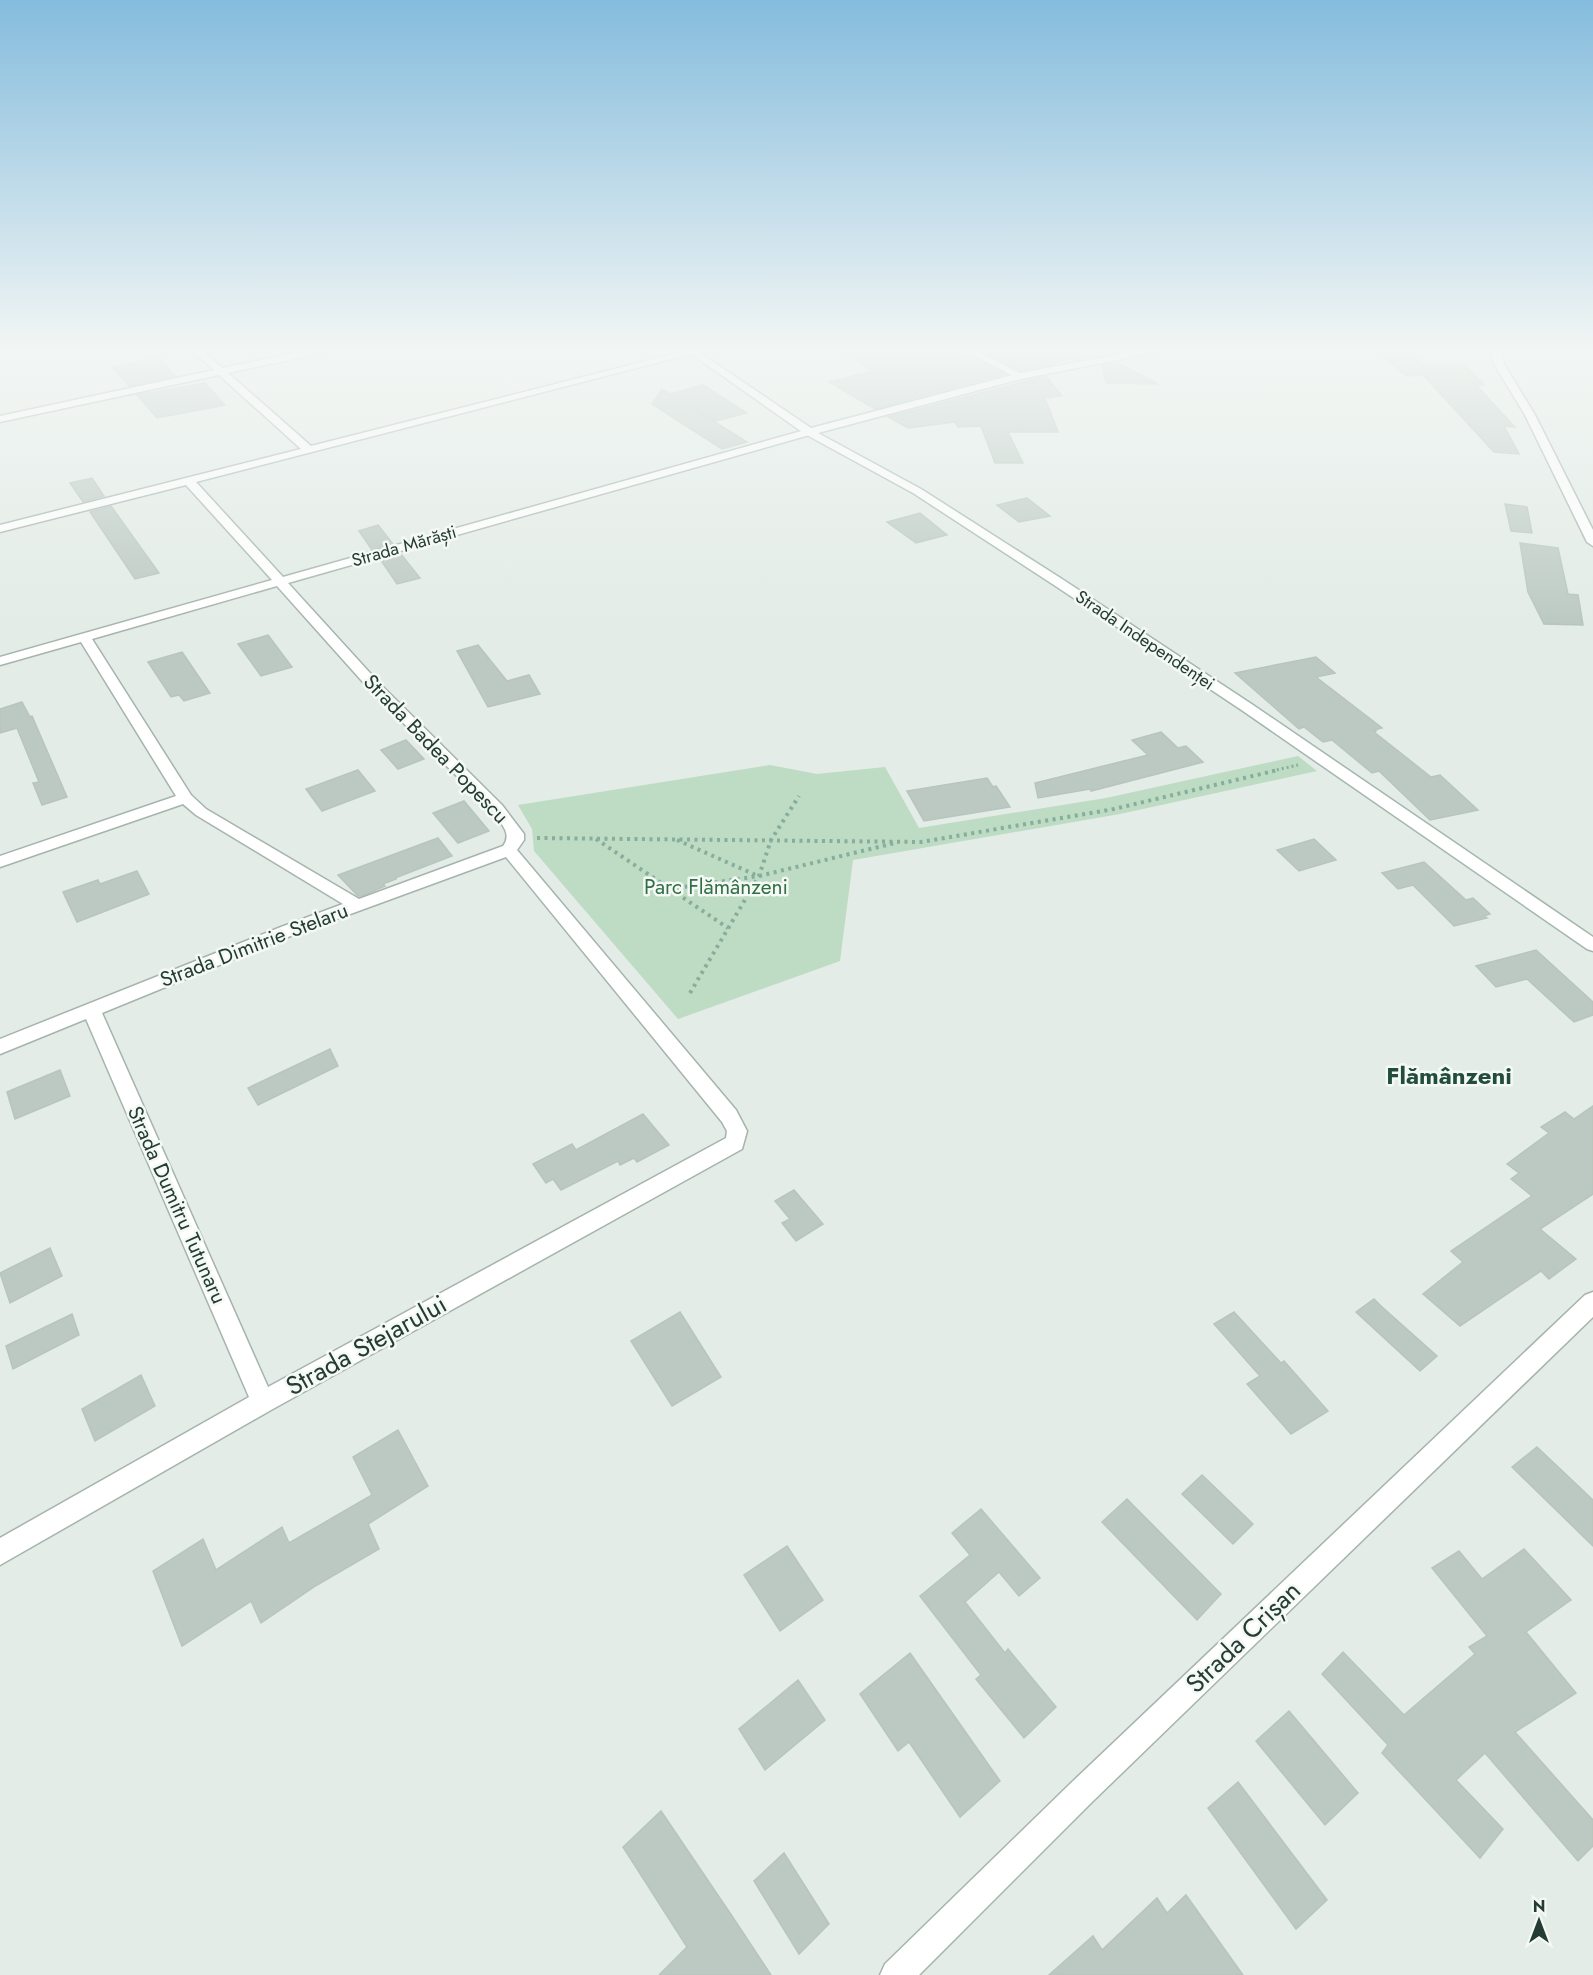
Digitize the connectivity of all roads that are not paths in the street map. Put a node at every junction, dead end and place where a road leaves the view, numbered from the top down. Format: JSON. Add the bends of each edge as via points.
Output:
{"nodes":[{"id":1,"x":298,"y":440,"type":"edge"},
{"id":2,"x":347,"y":440,"type":"edge"},
{"id":3,"x":780,"y":440,"type":"edge"},
{"id":4,"x":824,"y":440,"type":"edge"},
{"id":5,"x":1542,"y":440,"type":"edge"},
{"id":6,"x":309,"y":450,"type":"junction"},
{"id":7,"x":189,"y":481,"type":"junction"},
{"id":8,"x":0,"y":529,"type":"edge"},
{"id":9,"x":1593,"y":542,"type":"edge"},
{"id":10,"x":279,"y":582,"type":"junction"},
{"id":11,"x":84,"y":637,"type":"junction"},
{"id":12,"x":0,"y":661,"type":"edge"},
{"id":13,"x":185,"y":798,"type":"junction"},
{"id":14,"x":513,"y":842,"type":"junction"},
{"id":15,"x":0,"y":862,"type":"edge"},
{"id":16,"x":357,"y":905,"type":"junction"},
{"id":17,"x":1593,"y":945,"type":"edge"},
{"id":18,"x":92,"y":1009,"type":"junction"},
{"id":19,"x":0,"y":1047,"type":"edge"},
{"id":20,"x":735,"y":1143,"type":"joint"},
{"id":21,"x":1593,"y":1302,"type":"edge"},
{"id":22,"x":263,"y":1402,"type":"junction"},
{"id":23,"x":0,"y":1552,"type":"edge"},
{"id":24,"x":896,"y":1975,"type":"edge"}],
"edges":[{"from":1,"to":6,"type":"street"},
{"from":2,"to":6,"type":"street"},
{"from":3,"to":10,"type":"street","name":"Strada Mărăști"},
{"from":4,"to":17,"type":"street","name":"Strada Independenței","via":[[917,491],[1107,614]]},
{"from":5,"to":9,"type":"street"},
{"from":6,"to":7,"type":"street"},
{"from":7,"to":8,"type":"street"},
{"from":7,"to":10,"type":"street","name":"Strada Badea Popescu"},
{"from":10,"to":11,"type":"street","name":"Strada Mărăști"},
{"from":10,"to":14,"type":"street","name":"Strada Badea Popescu","via":[[375,687],[497,808]]},
{"from":11,"to":12,"type":"street","name":"Strada Mărăști"},
{"from":11,"to":13,"type":"street"},
{"from":13,"to":15,"type":"street"},
{"from":13,"to":16,"type":"street","via":[[201,812]]},
{"from":14,"to":16,"type":"street","name":"Strada Dimitrie Stelaru"},
{"from":14,"to":20,"type":"street","name":"Strada Badea Popescu","via":[[729,1116],[737,1131]]},
{"from":16,"to":18,"type":"street","name":"Strada Dimitrie Stelaru"},
{"from":18,"to":19,"type":"street","name":"Strada Dimitrie Stelaru"},
{"from":18,"to":22,"type":"street","name":"Strada Dumitru Tutunaru"},
{"from":20,"to":22,"type":"street","name":"Strada Stejarului"},
{"from":21,"to":24,"type":"street","name":"Strada Crișan"},
{"from":22,"to":23,"type":"street","name":"Strada Stejarului"}]}
